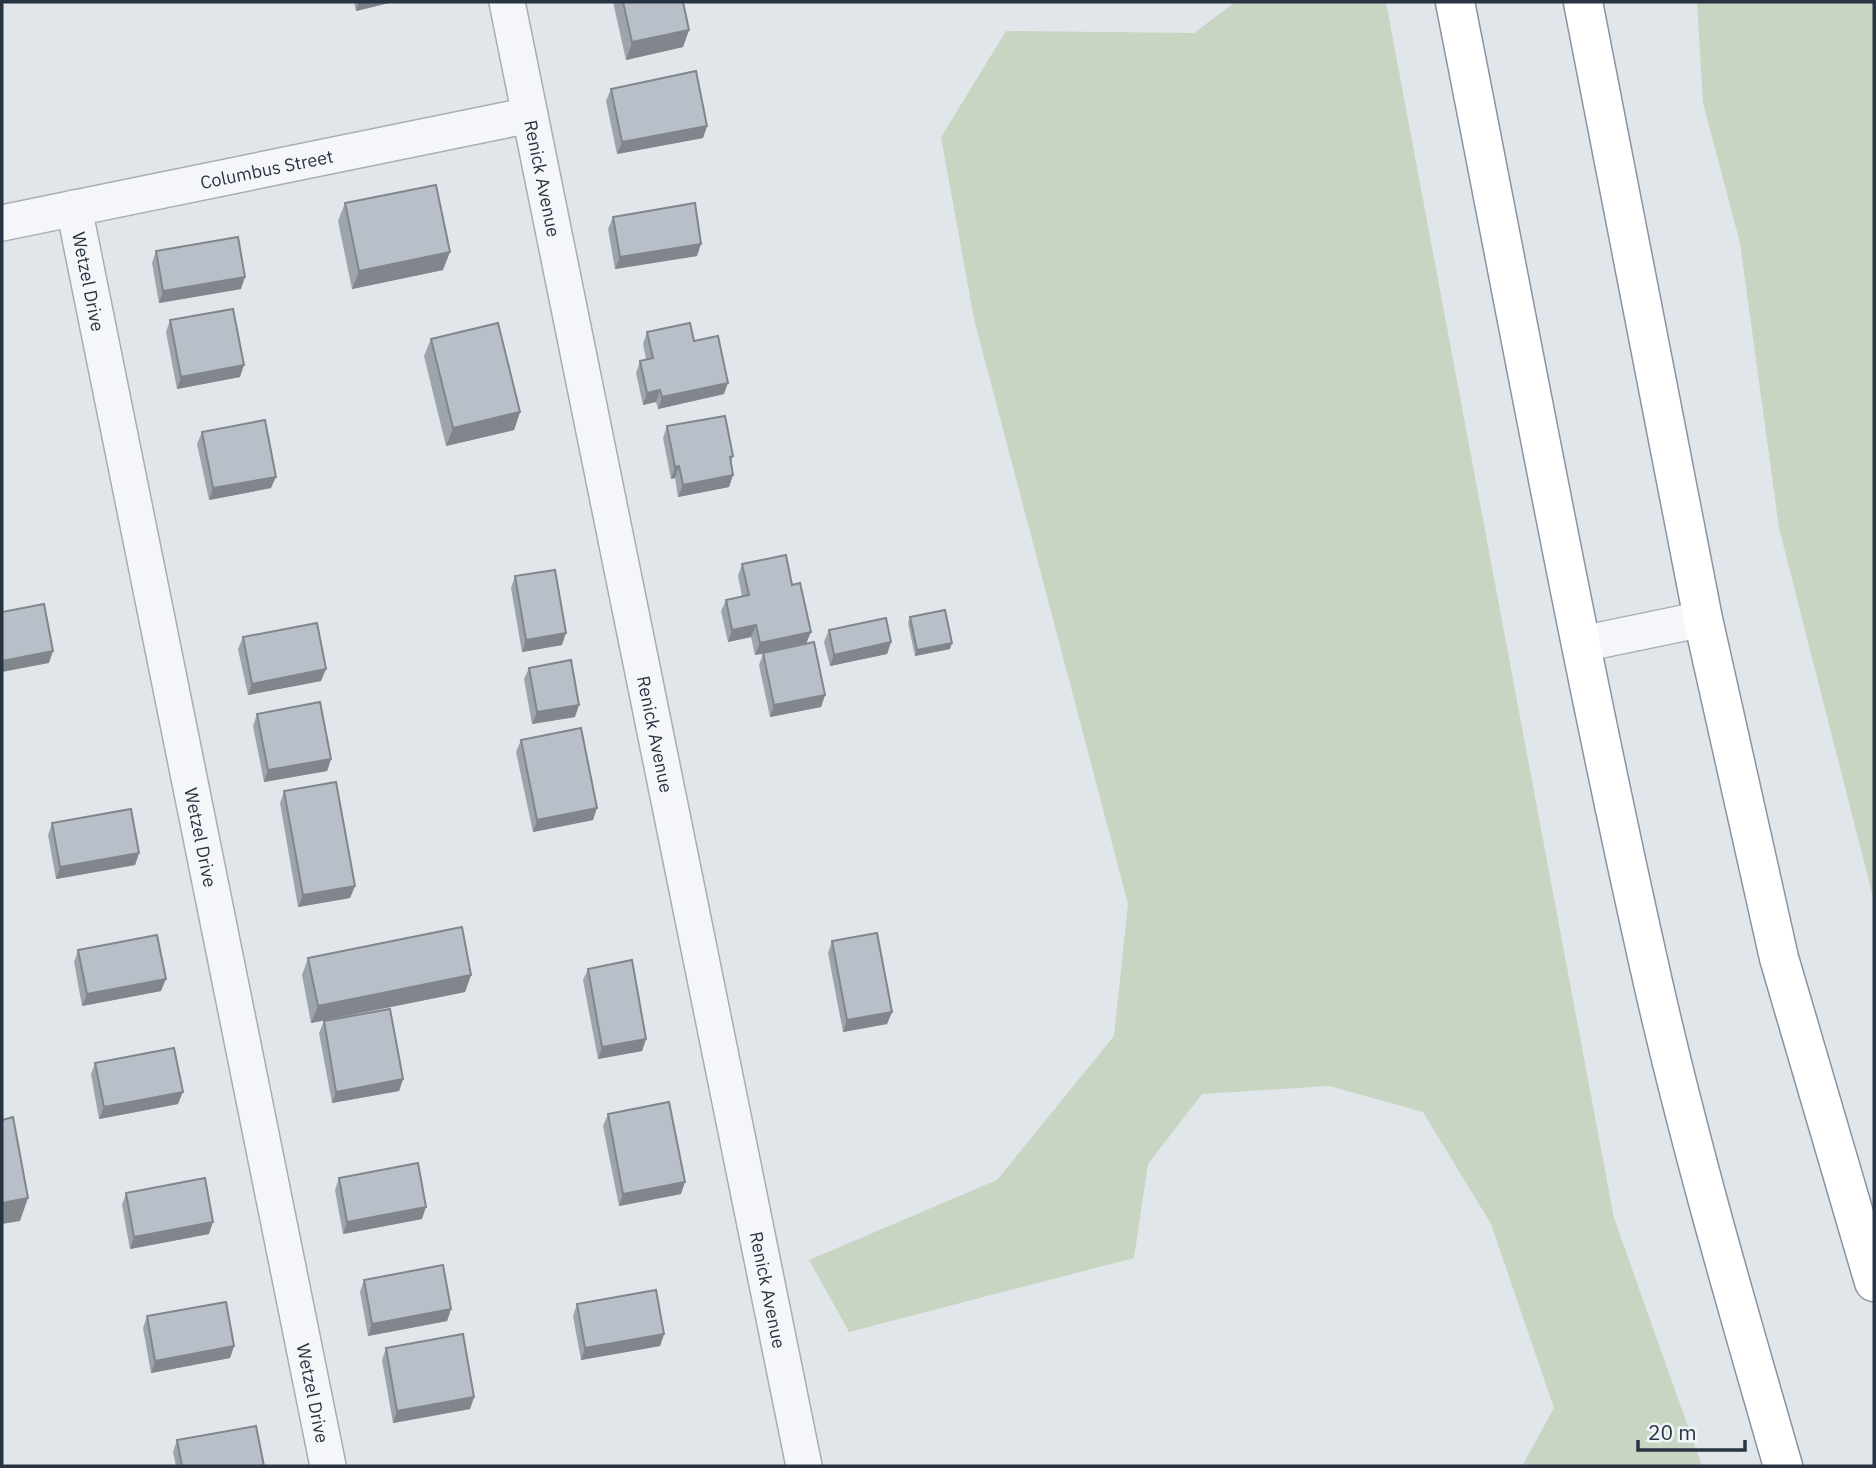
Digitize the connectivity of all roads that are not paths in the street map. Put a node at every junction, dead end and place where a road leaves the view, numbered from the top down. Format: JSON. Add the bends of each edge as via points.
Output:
{"nodes":[{"id":1,"x":507,"y":2,"type":"edge"},
{"id":2,"x":1455,"y":2,"type":"edge"},
{"id":3,"x":1583,"y":2,"type":"edge"},
{"id":4,"x":530,"y":115,"type":"junction"},
{"id":5,"x":74,"y":208,"type":"junction"},
{"id":6,"x":2,"y":223,"type":"edge"},
{"id":7,"x":1703,"y":619,"type":"junction"},
{"id":8,"x":1582,"y":644,"type":"junction"},
{"id":9,"x":1874,"y":1282,"type":"edge"},
{"id":10,"x":794,"y":1464,"type":"edge"},
{"id":11,"x":328,"y":1466,"type":"edge"},
{"id":12,"x":1783,"y":1466,"type":"edge"}],
"edges":[{"from":1,"to":4,"type":"street","name":"Renick Avenue"},
{"from":2,"to":8,"type":"highway"},
{"from":3,"to":7,"type":"highway"},
{"from":4,"to":5,"type":"street","name":"Columbus Street"},
{"from":4,"to":10,"type":"street","name":"Renick Avenue"},
{"from":5,"to":6,"type":"street","name":"Columbus Street"},
{"from":5,"to":11,"type":"street","name":"Wetzel Drive"},
{"from":7,"to":8,"type":"street"},
{"from":7,"to":9,"type":"highway","via":[[1779,958]]},
{"from":8,"to":12,"type":"highway","via":[[1647,958],[1718,1243]]}]}
